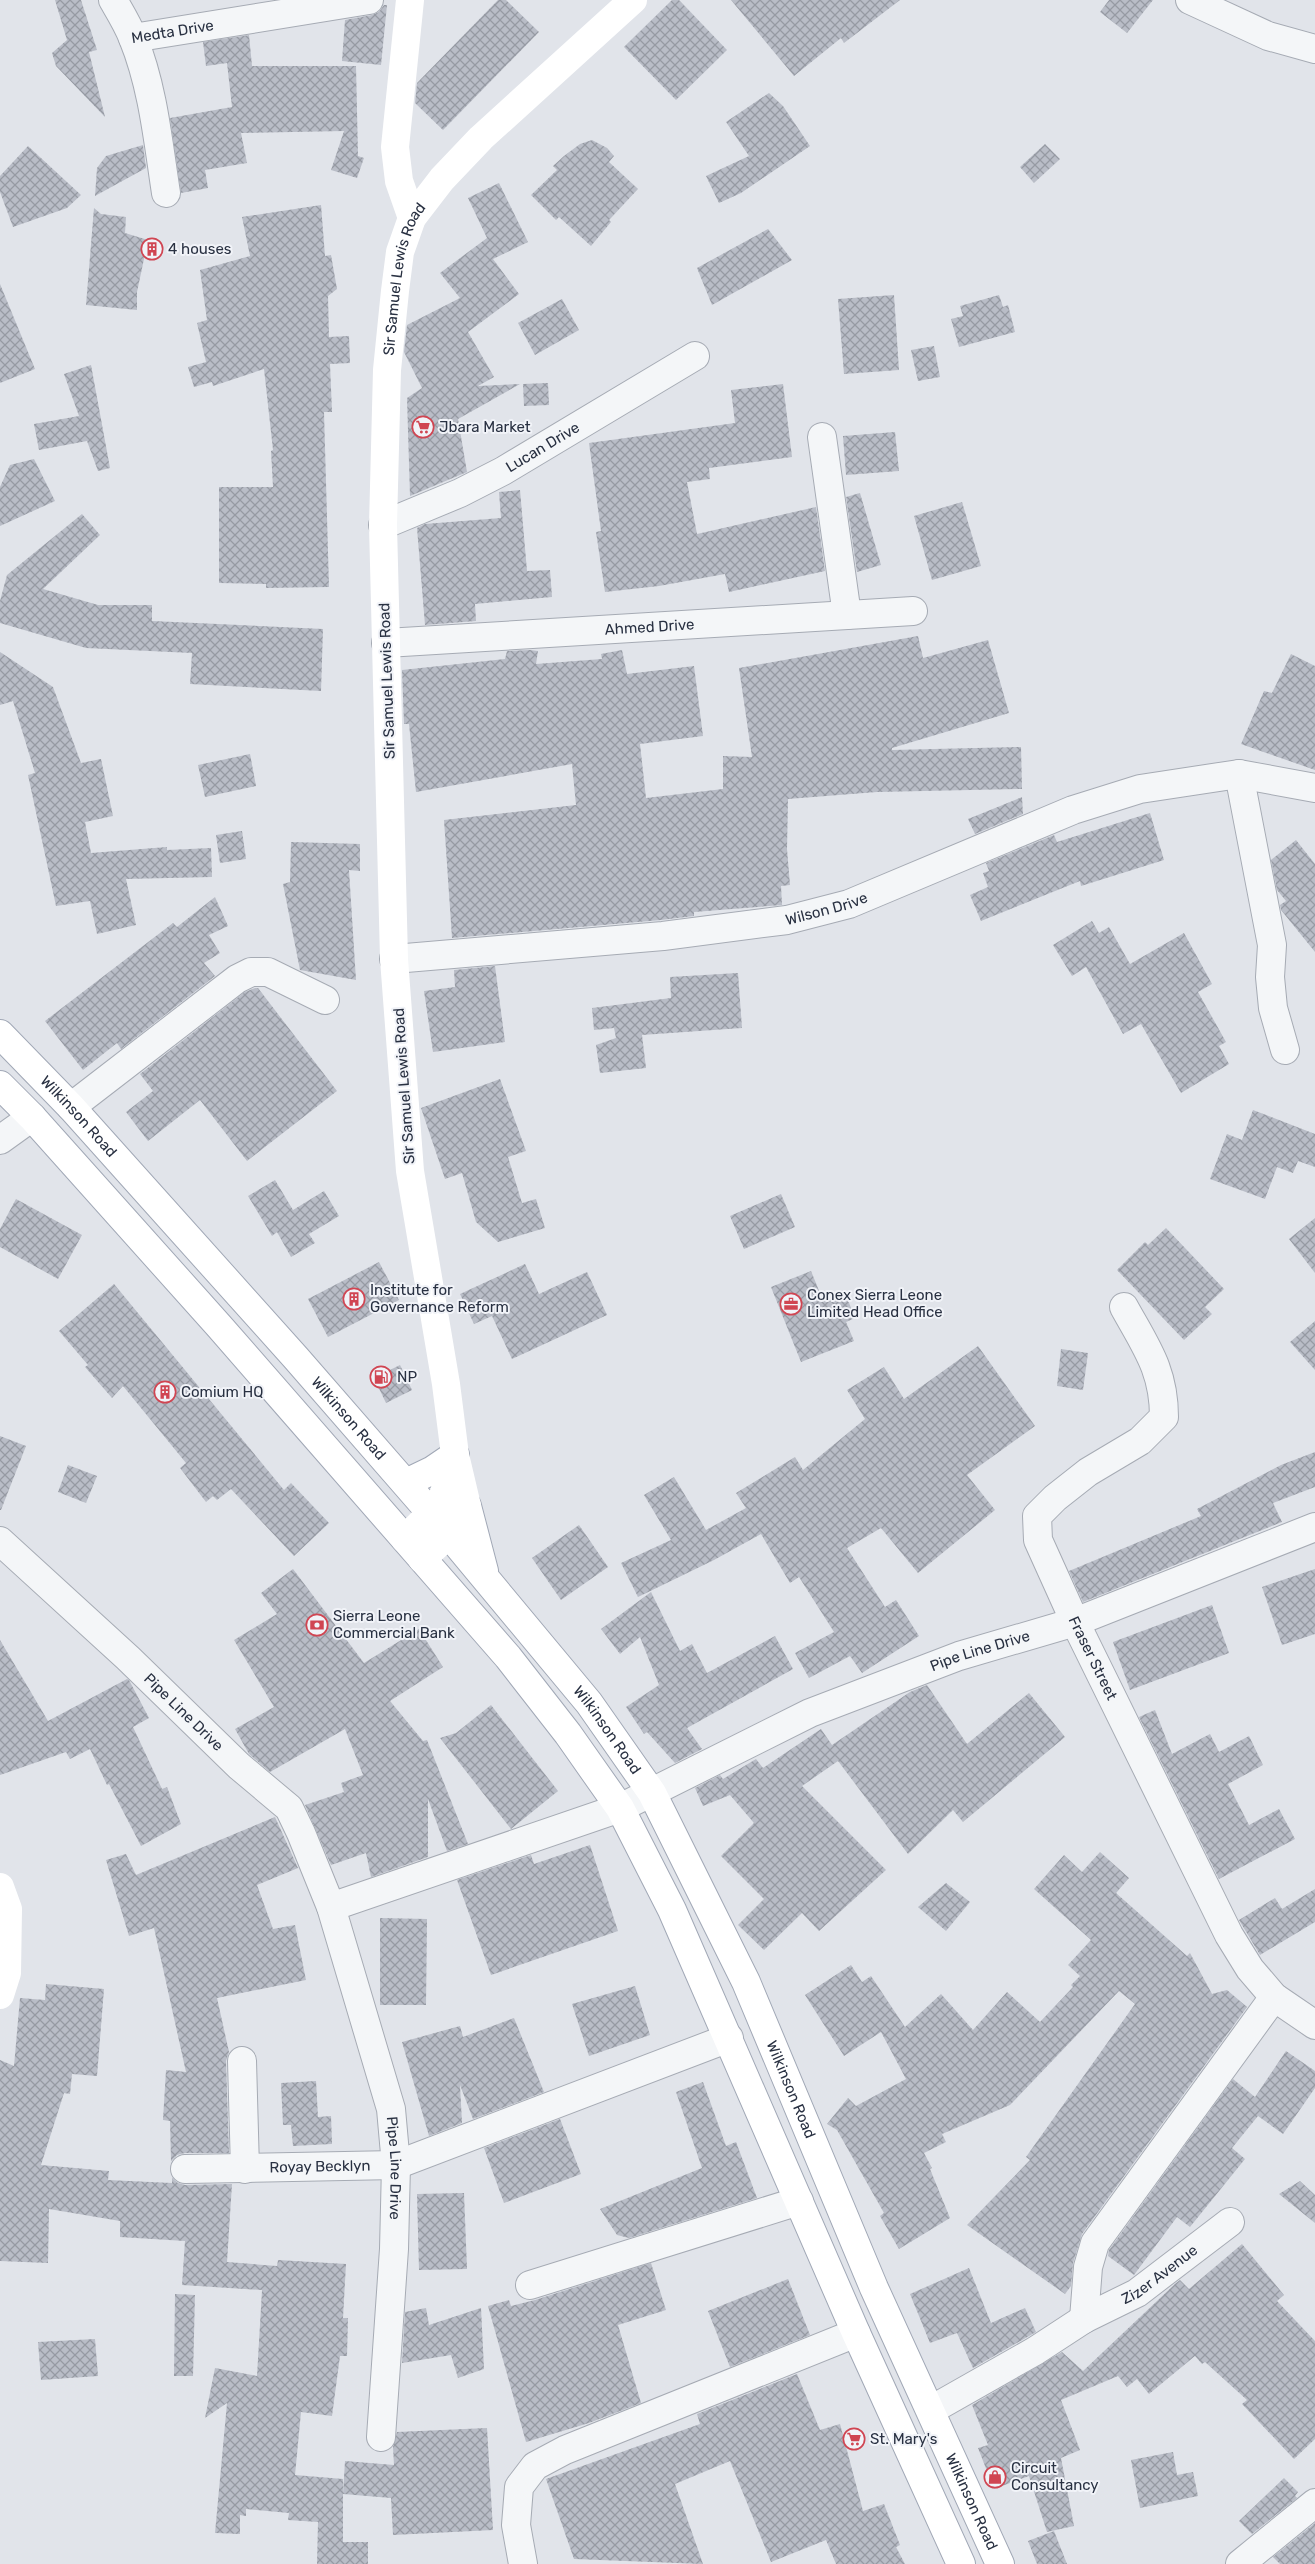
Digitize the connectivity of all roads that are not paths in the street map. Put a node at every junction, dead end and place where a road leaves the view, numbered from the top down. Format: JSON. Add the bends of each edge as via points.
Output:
{"nodes":[{"id":1,"x":113,"y":0,"type":"edge"},
{"id":2,"x":369,"y":0,"type":"edge"},
{"id":3,"x":410,"y":0,"type":"edge"},
{"id":4,"x":633,"y":0,"type":"edge"},
{"id":5,"x":1190,"y":0,"type":"edge"},
{"id":6,"x":133,"y":38,"type":"junction"},
{"id":7,"x":1315,"y":49,"type":"edge"},
{"id":8,"x":166,"y":193,"type":"dead end"},
{"id":9,"x":412,"y":218,"type":"junction"},
{"id":10,"x":695,"y":356,"type":"dead end"},
{"id":11,"x":822,"y":436,"type":"dead end"},
{"id":12,"x":383,"y":525,"type":"junction"},
{"id":13,"x":913,"y":611,"type":"dead end"},
{"id":14,"x":848,"y":615,"type":"junction"},
{"id":15,"x":386,"y":643,"type":"junction"},
{"id":16,"x":1239,"y":774,"type":"junction"},
{"id":17,"x":1315,"y":788,"type":"edge"},
{"id":18,"x":394,"y":959,"type":"junction"},
{"id":19,"x":325,"y":1000,"type":"dead end"},
{"id":20,"x":0,"y":1034,"type":"edge"},
{"id":21,"x":1285,"y":1050,"type":"dead end"},
{"id":22,"x":0,"y":1085,"type":"edge"},
{"id":23,"x":70,"y":1107,"type":"junction"},
{"id":24,"x":32,"y":1117,"type":"junction"},
{"id":25,"x":0,"y":1140,"type":"edge"},
{"id":26,"x":1124,"y":1307,"type":"dead end"},
{"id":27,"x":455,"y":1454,"type":"junction"},
{"id":28,"x":406,"y":1483,"type":"junction"},
{"id":29,"x":467,"y":1506,"type":"junction"},
{"id":30,"x":431,"y":1513,"type":"junction"},
{"id":31,"x":1315,"y":1527,"type":"edge"},
{"id":32,"x":449,"y":1534,"type":"junction"},
{"id":33,"x":0,"y":1541,"type":"edge"},
{"id":34,"x":414,"y":1549,"type":"junction"},
{"id":35,"x":487,"y":1579,"type":"junction"},
{"id":36,"x":1075,"y":1622,"type":"junction"},
{"id":37,"x":652,"y":1793,"type":"junction"},
{"id":38,"x":620,"y":1808,"type":"junction"},
{"id":39,"x":0,"y":1886,"type":"edge"},
{"id":40,"x":331,"y":1907,"type":"junction"},
{"id":41,"x":0,"y":1995,"type":"edge"},
{"id":42,"x":1274,"y":1997,"type":"junction"},
{"id":43,"x":1315,"y":2025,"type":"edge"},
{"id":44,"x":729,"y":2038,"type":"junction"},
{"id":45,"x":242,"y":2061,"type":"dead end"},
{"id":46,"x":396,"y":2165,"type":"junction"},
{"id":47,"x":185,"y":2169,"type":"dead end"},
{"id":48,"x":245,"y":2169,"type":"junction"},
{"id":49,"x":799,"y":2201,"type":"junction"},
{"id":50,"x":1230,"y":2222,"type":"dead end"},
{"id":51,"x":530,"y":2285,"type":"dead end"},
{"id":52,"x":1084,"y":2319,"type":"junction"},
{"id":53,"x":856,"y":2333,"type":"junction"},
{"id":54,"x":931,"y":2410,"type":"junction"},
{"id":55,"x":381,"y":2437,"type":"dead end"},
{"id":56,"x":1315,"y":2503,"type":"edge"},
{"id":57,"x":523,"y":2564,"type":"edge"},
{"id":58,"x":962,"y":2564,"type":"edge"},
{"id":59,"x":1000,"y":2564,"type":"edge"},
{"id":60,"x":1240,"y":2564,"type":"edge"}],
"edges":[{"from":1,"to":6,"type":"street"},
{"from":2,"to":6,"type":"street","name":"Medta Drive"},
{"from":3,"to":9,"type":"main road","via":[[395,147],[399,181]]},
{"from":4,"to":9,"type":"main road","name":"Sir Samuel Lewis Road","via":[[481,138],[442,178]]},
{"from":5,"to":7,"type":"street","via":[[1268,36]]},
{"from":6,"to":8,"type":"street","name":"Medta Drive","via":[[154,111]]},
{"from":9,"to":12,"type":"main road","name":"Sir Samuel Lewis Road","via":[[400,252],[387,370]]},
{"from":10,"to":12,"type":"street","name":"Lucan Drive","via":[[503,471]]},
{"from":11,"to":14,"type":"street"},
{"from":12,"to":15,"type":"main road","name":"Sir Samuel Lewis Road"},
{"from":13,"to":14,"type":"street","name":"Ahmed Drive"},
{"from":14,"to":15,"type":"street","name":"Ahmed Drive"},
{"from":15,"to":18,"type":"main road","name":"Sir Samuel Lewis Road"},
{"from":16,"to":17,"type":"street","name":"Wilson Drive"},
{"from":16,"to":18,"type":"street","name":"Wilson Drive","via":[[1140,789],[1073,810],[849,904],[787,920],[663,936]]},
{"from":16,"to":21,"type":"street","via":[[1272,945],[1270,977],[1273,1008]]},
{"from":18,"to":27,"type":"main road","name":"Sir Samuel Lewis Road","via":[[410,1171]]},
{"from":19,"to":23,"type":"street","via":[[268,972],[251,972],[237,978]]},
{"from":20,"to":23,"type":"main road","name":"Wilkinson Road"},
{"from":22,"to":24,"type":"main road"},
{"from":23,"to":28,"type":"main road","name":"Wilkinson Road"},
{"from":24,"to":25,"type":"street"},
{"from":24,"to":34,"type":"main road"},
{"from":26,"to":36,"type":"street","name":"Fraser Street","via":[[1156,1366],[1164,1392],[1164,1417],[1140,1440],[1088,1472],[1037,1516],[1038,1540]]},
{"from":27,"to":28,"type":"main road","via":[[433,1470]]},
{"from":27,"to":29,"type":"main road","name":"Sir Samuel Lewis Road"},
{"from":27,"to":30,"type":"main road","name":"Sir Samuel Lewis Road","via":[[444,1496]]},
{"from":28,"to":30,"type":"main road","name":"Wilkinson Road"},
{"from":29,"to":32,"type":"main road"},
{"from":29,"to":35,"type":"main road","name":"Sir Samuel Lewis Road"},
{"from":30,"to":32,"type":"main road","name":"Wilkinson Road"},
{"from":30,"to":34,"type":"main road","name":"Sir Samuel Lewis Road"},
{"from":31,"to":36,"type":"street","name":"Pipe Line Drive"},
{"from":32,"to":34,"type":"main road"},
{"from":32,"to":35,"type":"main road","name":"Wilkinson Road"},
{"from":33,"to":40,"type":"street","name":"Pipe Line Drive","via":[[128,1658],[239,1766],[289,1808]]},
{"from":34,"to":38,"type":"main road","via":[[508,1657]]},
{"from":35,"to":37,"type":"main road","name":"Wilkinson Road","via":[[589,1703]]},
{"from":36,"to":37,"type":"street","name":"Pipe Line Drive","via":[[959,1656],[810,1713]]},
{"from":36,"to":42,"type":"street","name":"Fraser Street","via":[[1229,1935],[1250,1969]]},
{"from":37,"to":38,"type":"street","name":"Pipe Line Drive"},
{"from":37,"to":54,"type":"main road","name":"Wilkinson Road","via":[[746,1982],[874,2288]]},
{"from":38,"to":40,"type":"street"},
{"from":38,"to":44,"type":"main road","via":[[672,1910]]},
{"from":39,"to":41,"type":"main road","via":[[8,1908],[7,1972]]},
{"from":40,"to":46,"type":"street","name":"Pipe Line Drive","via":[[391,2109]]},
{"from":42,"to":43,"type":"street","name":"Fraser Street"},
{"from":42,"to":52,"type":"street","via":[[1095,2243],[1088,2267]]},
{"from":44,"to":46,"type":"street","name":"Royay Becklyn"},
{"from":44,"to":49,"type":"main road"},
{"from":45,"to":48,"type":"street"},
{"from":46,"to":48,"type":"street","name":"Royay Becklyn"},
{"from":46,"to":55,"type":"street","name":"Pipe Line Drive","via":[[394,2249]]},
{"from":47,"to":48,"type":"street","name":"Royay Becklyn"},
{"from":49,"to":51,"type":"street"},
{"from":49,"to":53,"type":"main road"},
{"from":50,"to":52,"type":"street","name":"Zizer Avenue","via":[[1137,2293]]},
{"from":52,"to":54,"type":"street","name":"Zizer Avenue"},
{"from":53,"to":57,"type":"street","via":[[564,2450],[535,2466],[519,2487],[516,2525]]},
{"from":53,"to":58,"type":"main road"},
{"from":54,"to":59,"type":"main road","name":"Wilkinson Road"},
{"from":56,"to":60,"type":"street"}]}
